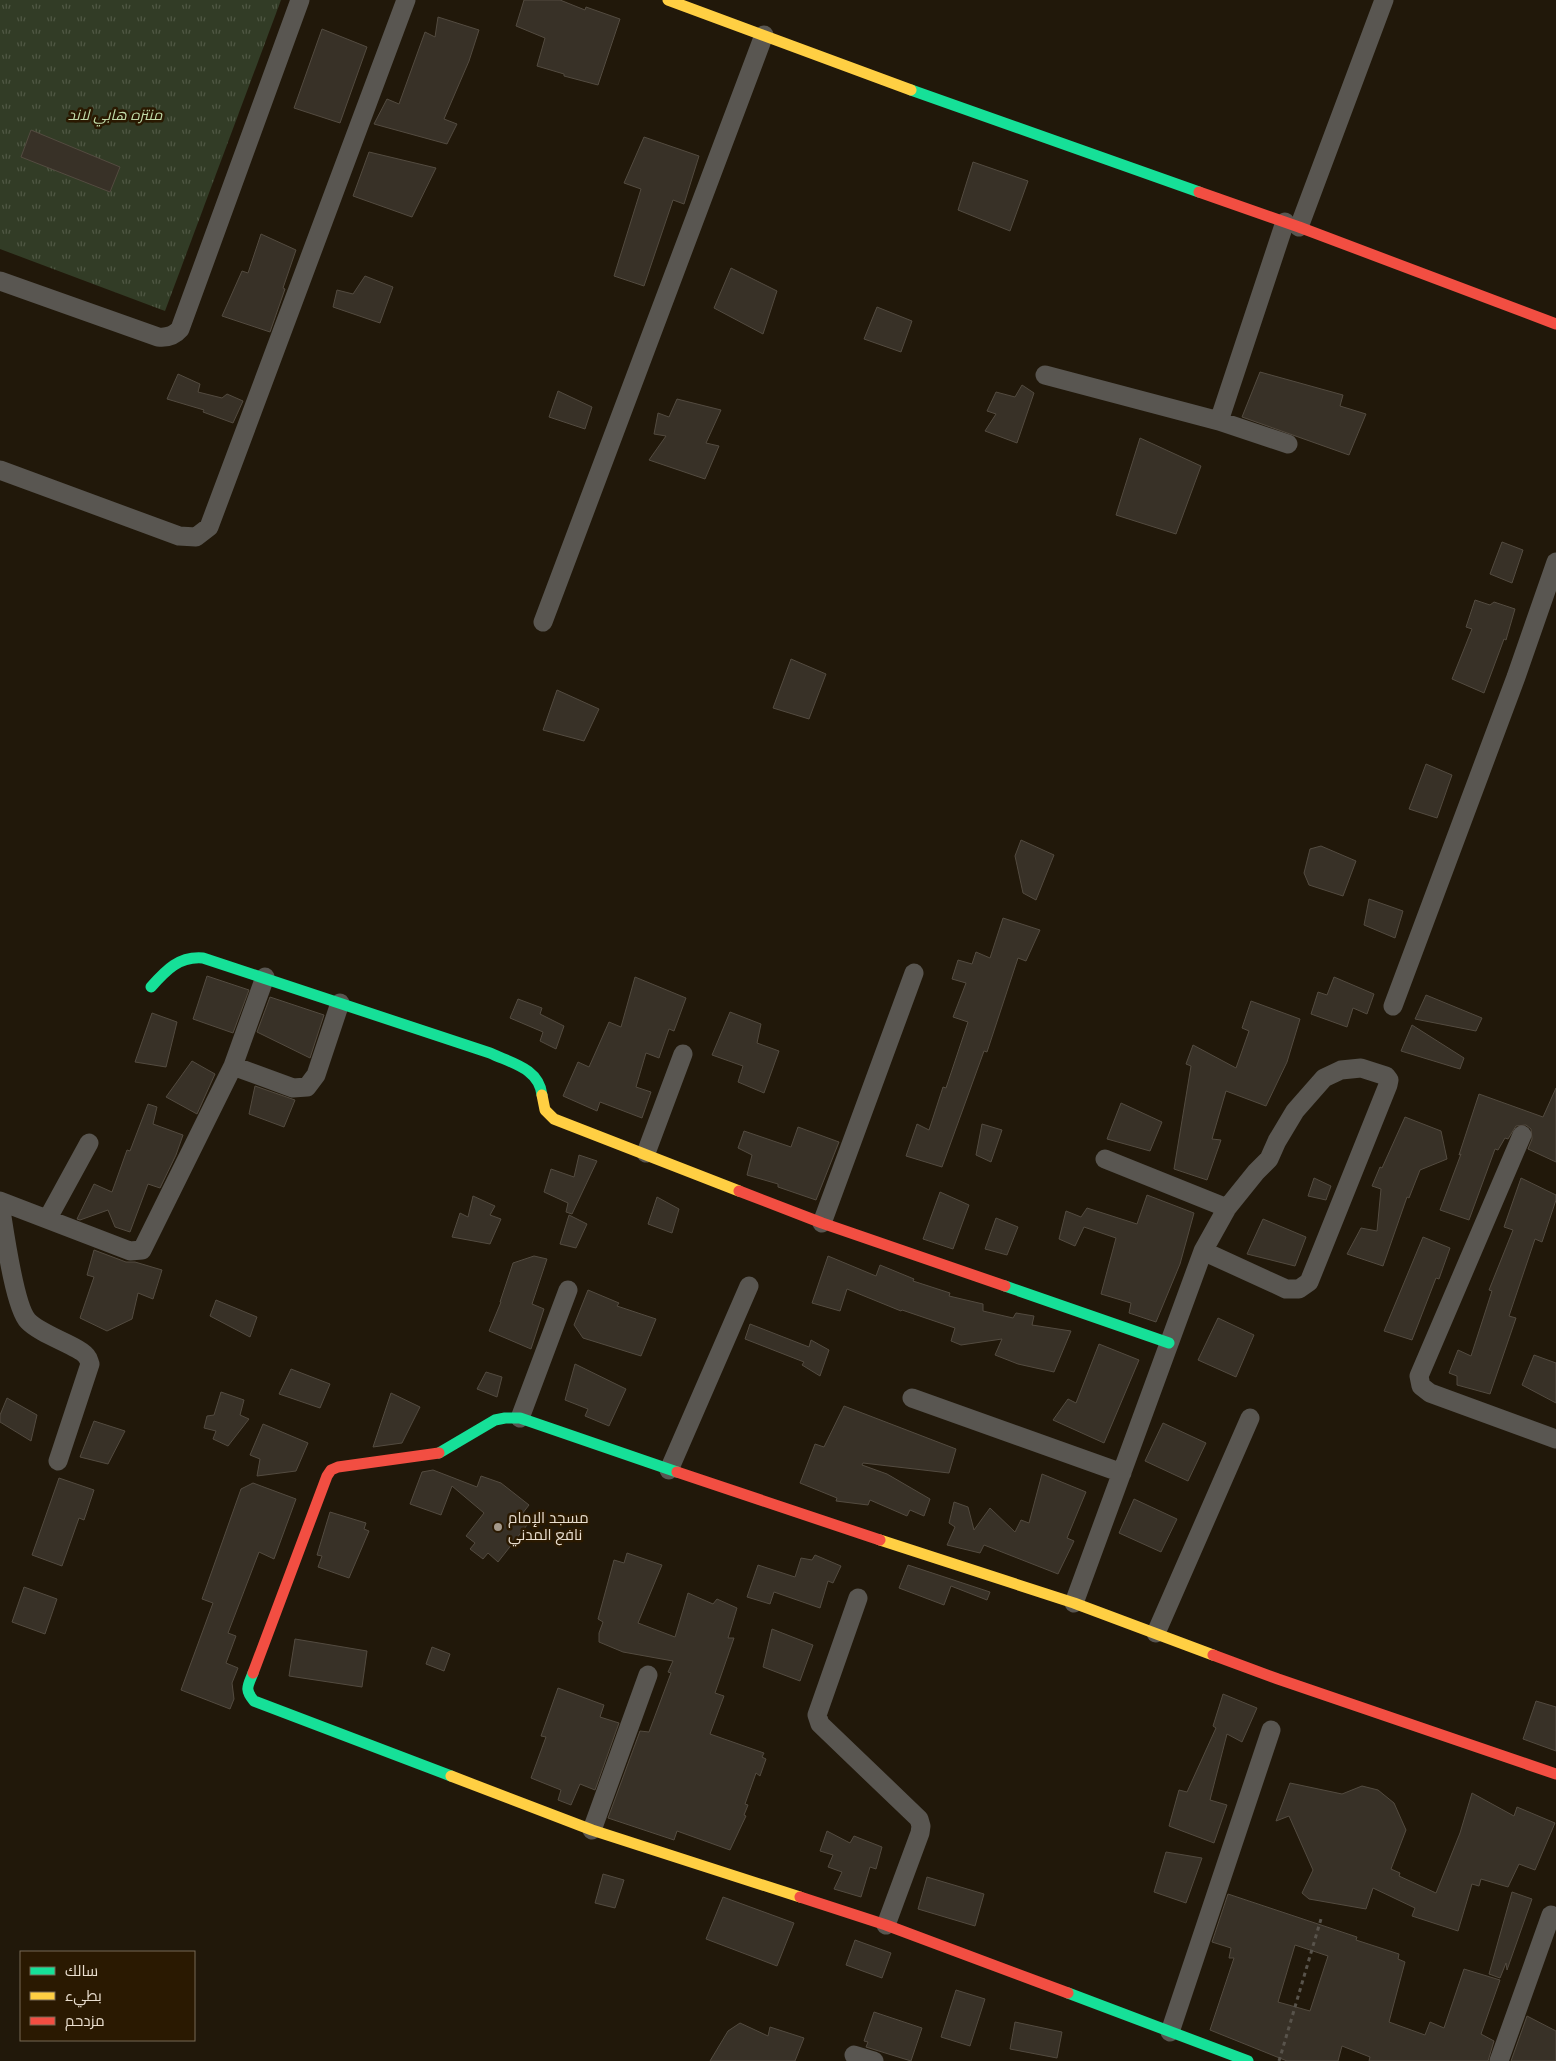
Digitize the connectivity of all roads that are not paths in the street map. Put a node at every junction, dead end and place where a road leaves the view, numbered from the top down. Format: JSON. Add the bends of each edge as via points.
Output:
{"nodes":[{"id":1,"x":300,"y":0,"type":"edge"},
{"id":2,"x":406,"y":0,"type":"edge"},
{"id":3,"x":668,"y":0,"type":"edge"},
{"id":4,"x":1384,"y":0,"type":"edge"},
{"id":5,"x":764,"y":35,"type":"junction"},
{"id":6,"x":1292,"y":224,"type":"junction"},
{"id":7,"x":0,"y":281,"type":"edge"},
{"id":8,"x":1556,"y":324,"type":"edge"},
{"id":9,"x":1045,"y":376,"type":"dead end"},
{"id":10,"x":1219,"y":421,"type":"junction"},
{"id":11,"x":1288,"y":444,"type":"dead end"},
{"id":12,"x":0,"y":470,"type":"edge"},
{"id":13,"x":1556,"y":562,"type":"edge"},
{"id":14,"x":543,"y":622,"type":"dead end"},
{"id":15,"x":914,"y":973,"type":"dead end"},
{"id":16,"x":265,"y":977,"type":"junction"},
{"id":17,"x":150,"y":987,"type":"dead end"},
{"id":18,"x":340,"y":1003,"type":"junction"},
{"id":19,"x":1392,"y":1006,"type":"dead end"},
{"id":20,"x":683,"y":1054,"type":"dead end"},
{"id":21,"x":233,"y":1066,"type":"junction"},
{"id":22,"x":1522,"y":1135,"type":"dead end"},
{"id":23,"x":89,"y":1142,"type":"dead end"},
{"id":24,"x":646,"y":1153,"type":"junction"},
{"id":25,"x":1105,"y":1159,"type":"dead end"},
{"id":26,"x":0,"y":1202,"type":"edge"},
{"id":27,"x":1227,"y":1208,"type":"junction"},
{"id":28,"x":48,"y":1218,"type":"junction"},
{"id":29,"x":822,"y":1223,"type":"junction"},
{"id":30,"x":1203,"y":1251,"type":"junction"},
{"id":31,"x":749,"y":1286,"type":"dead end"},
{"id":32,"x":568,"y":1290,"type":"dead end"},
{"id":33,"x":1169,"y":1343,"type":"junction"},
{"id":34,"x":912,"y":1398,"type":"dead end"},
{"id":35,"x":520,"y":1418,"type":"junction"},
{"id":36,"x":1250,"y":1418,"type":"dead end"},
{"id":37,"x":1556,"y":1439,"type":"edge"},
{"id":38,"x":58,"y":1461,"type":"dead end"},
{"id":39,"x":669,"y":1470,"type":"junction"},
{"id":40,"x":1122,"y":1473,"type":"junction"},
{"id":41,"x":858,"y":1598,"type":"dead end"},
{"id":42,"x":1074,"y":1603,"type":"junction"},
{"id":43,"x":1156,"y":1634,"type":"junction"},
{"id":44,"x":648,"y":1675,"type":"dead end"},
{"id":45,"x":1271,"y":1730,"type":"dead end"},
{"id":46,"x":1556,"y":1774,"type":"edge"},
{"id":47,"x":592,"y":1830,"type":"junction"},
{"id":48,"x":1551,"y":1915,"type":"dead end"},
{"id":49,"x":886,"y":1926,"type":"junction"},
{"id":50,"x":1170,"y":2032,"type":"junction"},
{"id":51,"x":854,"y":2055,"type":"dead end"},
{"id":52,"x":874,"y":2061,"type":"edge"},
{"id":53,"x":1248,"y":2061,"type":"edge"},
{"id":54,"x":1499,"y":2061,"type":"edge"}],
"edges":[{"from":1,"to":7,"type":"street","via":[[176,334],[158,337]]},
{"from":2,"to":12,"type":"street","via":[[209,527],[196,537],[180,536]]},
{"from":3,"to":5,"type":"street"},
{"from":4,"to":6,"type":"street"},
{"from":5,"to":6,"type":"street"},
{"from":5,"to":14,"type":"street"},
{"from":6,"to":8,"type":"street"},
{"from":6,"to":10,"type":"street"},
{"from":9,"to":10,"type":"street"},
{"from":10,"to":11,"type":"street"},
{"from":13,"to":19,"type":"street"},
{"from":15,"to":29,"type":"street"},
{"from":16,"to":17,"type":"street","via":[[193,956],[181,958]]},
{"from":16,"to":18,"type":"street"},
{"from":16,"to":21,"type":"street"},
{"from":18,"to":21,"type":"street","via":[[316,1075],[307,1087],[293,1088]]},
{"from":18,"to":24,"type":"street","via":[[490,1053],[532,1072],[538,1079],[543,1106],[554,1119]]},
{"from":20,"to":24,"type":"street"},
{"from":21,"to":28,"type":"street","via":[[142,1250],[130,1251]]},
{"from":22,"to":37,"type":"street","via":[[1419,1376],[1421,1386],[1430,1393]]},
{"from":23,"to":28,"type":"street"},
{"from":24,"to":29,"type":"street"},
{"from":25,"to":27,"type":"street"},
{"from":26,"to":28,"type":"street"},
{"from":26,"to":38,"type":"street","via":[[15,1286],[27,1320],[49,1336],[82,1352],[90,1364]]},
{"from":27,"to":30,"type":"street"},
{"from":27,"to":30,"type":"street","via":[[1269,1159],[1295,1111],[1324,1078],[1341,1070],[1361,1068],[1386,1076],[1388,1085],[1309,1282],[1299,1289],[1286,1289]]},
{"from":29,"to":33,"type":"street"},
{"from":30,"to":33,"type":"street"},
{"from":31,"to":39,"type":"street"},
{"from":32,"to":35,"type":"street"},
{"from":33,"to":40,"type":"street"},
{"from":34,"to":40,"type":"street"},
{"from":35,"to":39,"type":"street"},
{"from":35,"to":47,"type":"street","via":[[503,1418],[436,1454],[331,1470],[247,1688],[248,1694],[254,1701]]},
{"from":36,"to":43,"type":"street"},
{"from":39,"to":42,"type":"street"},
{"from":40,"to":42,"type":"street"},
{"from":41,"to":49,"type":"street","via":[[816,1715],[820,1724],[918,1819],[921,1826]]},
{"from":42,"to":43,"type":"street"},
{"from":43,"to":46,"type":"street"},
{"from":44,"to":47,"type":"street"},
{"from":45,"to":50,"type":"street"},
{"from":47,"to":49,"type":"street"},
{"from":48,"to":54,"type":"street"},
{"from":49,"to":50,"type":"street"},
{"from":50,"to":53,"type":"street"},
{"from":51,"to":52,"type":"street"}]}
